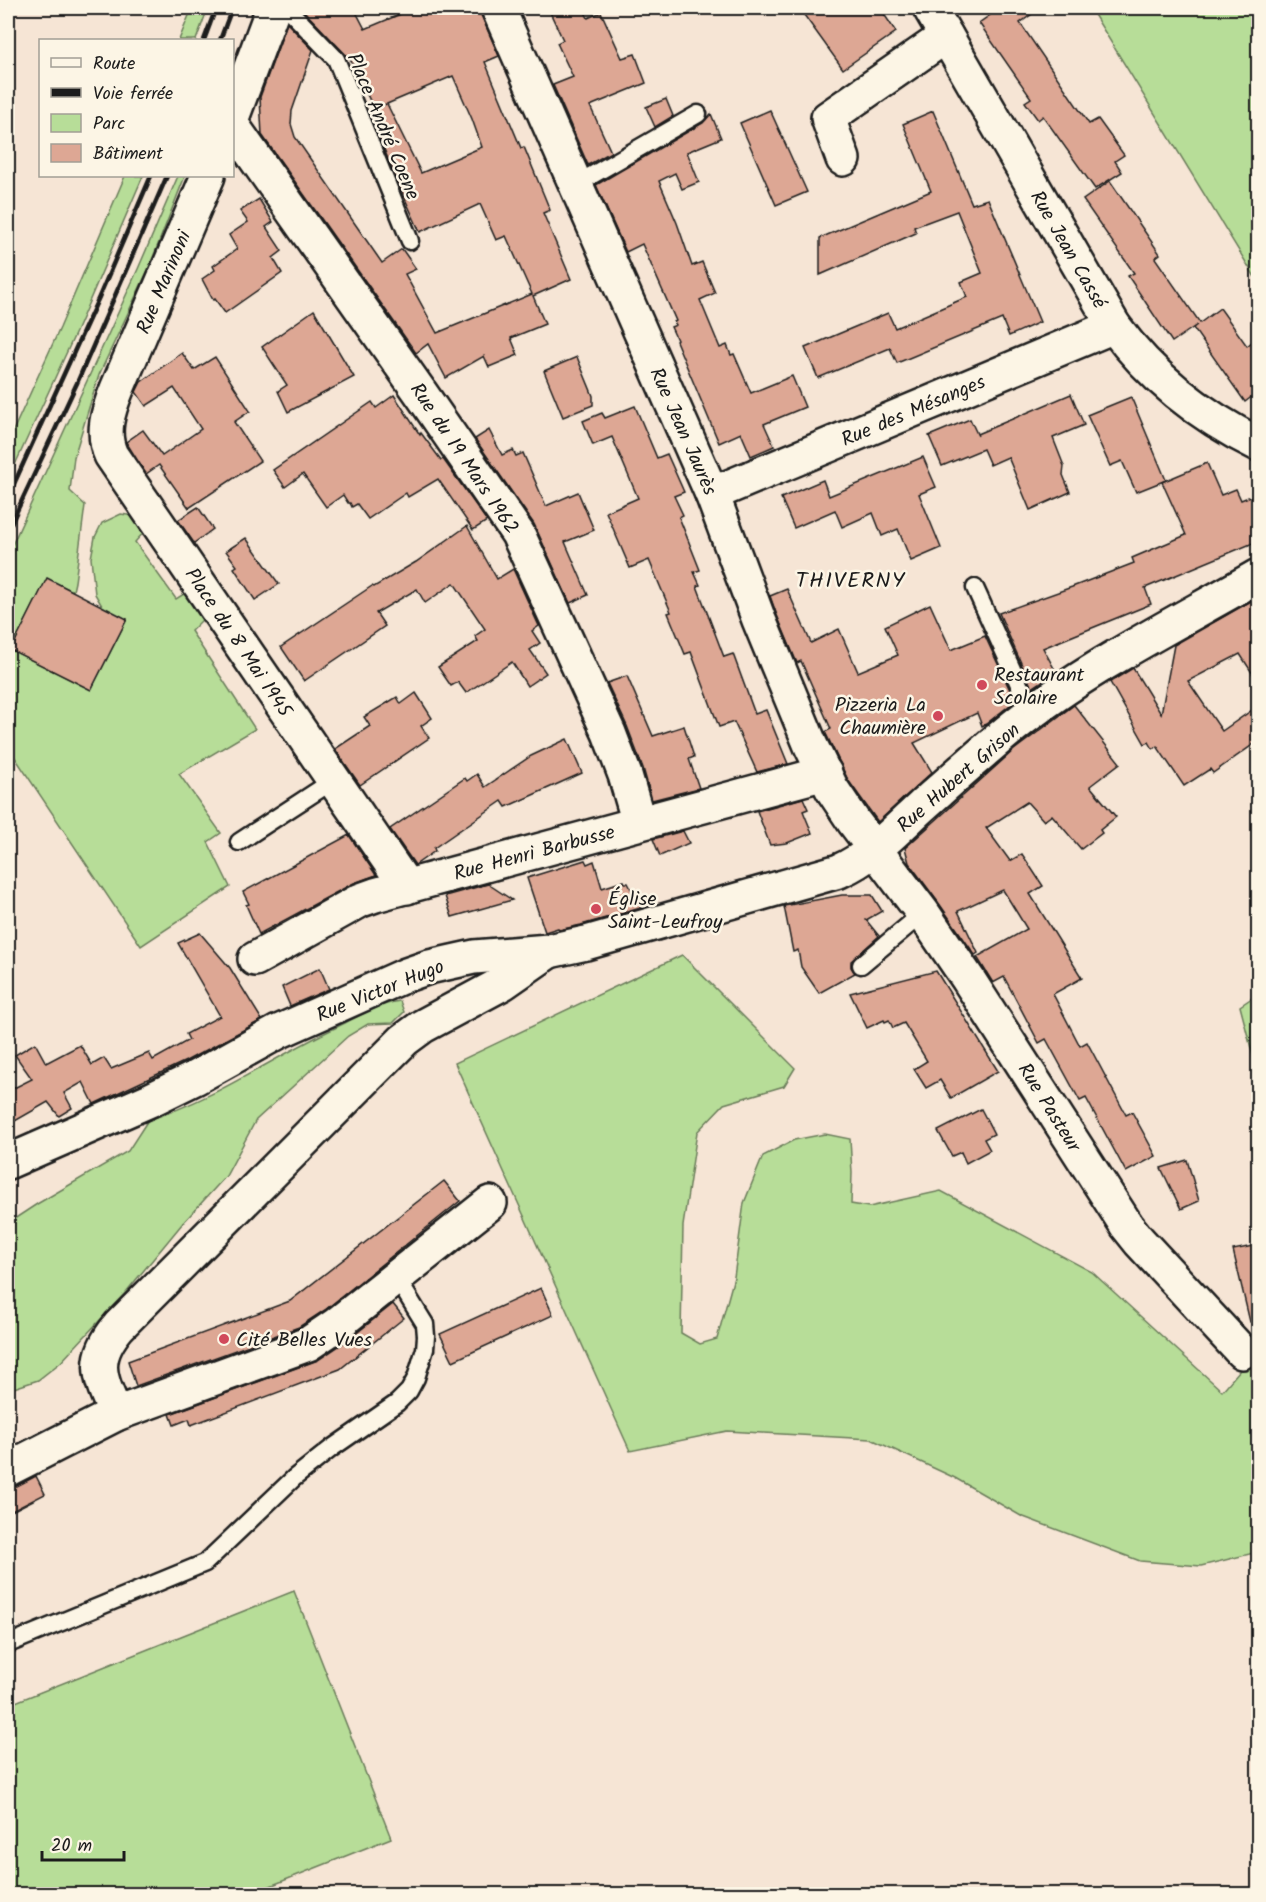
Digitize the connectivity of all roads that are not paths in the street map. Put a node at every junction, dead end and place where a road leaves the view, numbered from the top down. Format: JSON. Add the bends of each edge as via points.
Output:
{"nodes":[{"id":1,"x":273,"y":8,"type":"edge"},
{"id":2,"x":287,"y":8,"type":"edge"},
{"id":3,"x":498,"y":8,"type":"edge"},
{"id":4,"x":930,"y":8,"type":"edge"},
{"id":5,"x":946,"y":36,"type":"junction"},
{"id":6,"x":234,"y":112,"type":"edge"},
{"id":7,"x":698,"y":114,"type":"dead end"},
{"id":8,"x":234,"y":128,"type":"edge"},
{"id":9,"x":843,"y":159,"type":"dead end"},
{"id":10,"x":208,"y":177,"type":"edge"},
{"id":11,"x":575,"y":185,"type":"junction"},
{"id":12,"x":410,"y":241,"type":"dead end"},
{"id":13,"x":1113,"y":326,"type":"junction"},
{"id":14,"x":117,"y":389,"type":"joint"},
{"id":15,"x":1258,"y":444,"type":"edge"},
{"id":16,"x":712,"y":494,"type":"junction"},
{"id":17,"x":1258,"y":576,"type":"edge"},
{"id":18,"x":975,"y":588,"type":"dead end"},
{"id":19,"x":1032,"y":713,"type":"junction"},
{"id":20,"x":825,"y":773,"type":"junction"},
{"id":21,"x":334,"y":780,"type":"junction"},
{"id":22,"x":639,"y":823,"type":"junction"},
{"id":23,"x":239,"y":842,"type":"dead end"},
{"id":24,"x":875,"y":850,"type":"junction"},
{"id":25,"x":407,"y":887,"type":"junction"},
{"id":26,"x":924,"y":913,"type":"junction"},
{"id":27,"x":549,"y":951,"type":"junction"},
{"id":28,"x":255,"y":959,"type":"dead end"},
{"id":29,"x":861,"y":965,"type":"dead end"},
{"id":30,"x":8,"y":1162,"type":"edge"},
{"id":31,"x":490,"y":1203,"type":"dead end"},
{"id":32,"x":396,"y":1277,"type":"junction"},
{"id":33,"x":1242,"y":1352,"type":"dead end"},
{"id":34,"x":116,"y":1414,"type":"junction"},
{"id":35,"x":8,"y":1469,"type":"edge"},
{"id":36,"x":8,"y":1644,"type":"edge"}],
"edges":[{"from":1,"to":6,"type":"street"},
{"from":2,"to":12,"type":"lane","name":"Place André Coene","via":[[336,59]]},
{"from":3,"to":11,"type":"street","name":"Rue Jean Jaurès"},
{"from":4,"to":5,"type":"street","name":"Rue Jean Cassé"},
{"from":5,"to":9,"type":"street","via":[[828,118]]},
{"from":5,"to":13,"type":"street","name":"Rue Jean Cassé"},
{"from":7,"to":11,"type":"lane"},
{"from":8,"to":22,"type":"street","name":"Rue du 19 Mars 1962","via":[[518,534],[609,733]]},
{"from":10,"to":14,"type":"street","name":"Rue Marinoni"},
{"from":11,"to":16,"type":"street","name":"Rue Jean Jaurès"},
{"from":13,"to":15,"type":"street","name":"Rue Jean Cassé","via":[[1168,386],[1204,414]]},
{"from":13,"to":16,"type":"street","name":"Rue des Mésanges"},
{"from":14,"to":21,"type":"street","name":"Place du 8 Mai 1945","via":[[107,417],[106,446]]},
{"from":16,"to":20,"type":"street","name":"Rue Jean Jaurès","via":[[750,600]]},
{"from":17,"to":19,"type":"street","name":"Rue Hubert Grison","via":[[1104,665]]},
{"from":18,"to":19,"type":"lane"},
{"from":19,"to":24,"type":"street","name":"Rue Hubert Grison","via":[[974,758]]},
{"from":20,"to":22,"type":"street","name":"Rue Henri Barbusse"},
{"from":20,"to":24,"type":"street","name":"Rue Jean Jaurès","via":[[842,805]]},
{"from":21,"to":23,"type":"lane"},
{"from":21,"to":25,"type":"street","name":"Place du 8 Mai 1945"},
{"from":22,"to":25,"type":"street","name":"Rue Henri Barbusse"},
{"from":24,"to":26,"type":"street","name":"Rue Pasteur"},
{"from":24,"to":27,"type":"street","name":"Rue Victor Hugo","via":[[838,871]]},
{"from":25,"to":28,"type":"street","name":"Rue Henri Barbusse","via":[[361,900]]},
{"from":26,"to":29,"type":"lane"},
{"from":26,"to":33,"type":"street","name":"Rue Pasteur","via":[[1127,1226]]},
{"from":27,"to":30,"type":"street","name":"Rue Victor Hugo","via":[[474,957],[406,975],[278,1032],[150,1100]]},
{"from":27,"to":34,"type":"street","via":[[503,984],[404,1040],[119,1326],[103,1348],[99,1371]]},
{"from":31,"to":32,"type":"street"},
{"from":32,"to":34,"type":"street","via":[[308,1344]]},
{"from":32,"to":36,"type":"lane","via":[[425,1324],[426,1336],[416,1378],[397,1403],[294,1478],[205,1563]]},
{"from":34,"to":35,"type":"street"}]}
